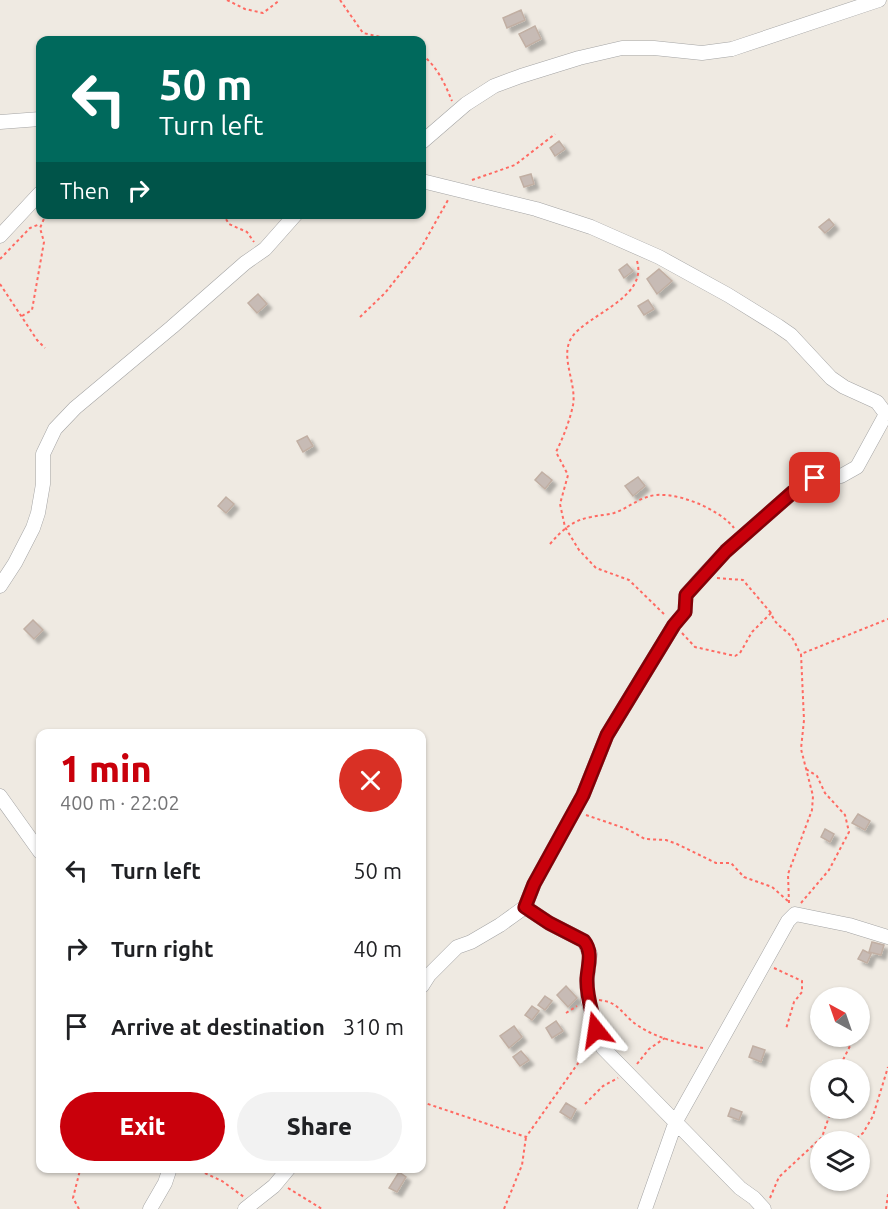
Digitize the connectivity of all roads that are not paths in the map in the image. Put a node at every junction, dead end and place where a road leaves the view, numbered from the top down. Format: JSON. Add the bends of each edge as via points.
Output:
{"nodes":[{"id":1,"x":879,"y":0,"type":"edge"},
{"id":2,"x":36,"y":119,"type":"edge"},
{"id":3,"x":0,"y":122,"type":"edge"},
{"id":4,"x":426,"y":139,"type":"edge"},
{"id":5,"x":426,"y":182,"type":"edge"},
{"id":6,"x":36,"y":197,"type":"edge"},
{"id":7,"x":292,"y":219,"type":"edge"},
{"id":8,"x":0,"y":236,"type":"edge"},
{"id":9,"x":887,"y":414,"type":"edge"},
{"id":10,"x":0,"y":586,"type":"edge"},
{"id":11,"x":0,"y":795,"type":"edge"},
{"id":12,"x":36,"y":846,"type":"edge"},
{"id":13,"x":525,"y":907,"type":"junction"},
{"id":14,"x":888,"y":937,"type":"edge"},
{"id":15,"x":426,"y":980,"type":"edge"},
{"id":16,"x":676,"y":1121,"type":"junction"},
{"id":17,"x":168,"y":1173,"type":"edge"},
{"id":18,"x":285,"y":1173,"type":"edge"},
{"id":19,"x":767,"y":1204,"type":"edge"},
{"id":20,"x":248,"y":1206,"type":"edge"},
{"id":21,"x":150,"y":1209,"type":"edge"},
{"id":22,"x":645,"y":1209,"type":"edge"}],
"edges":[{"from":1,"to":4,"type":"street","via":[[732,49],[702,53],[638,47],[579,58],[494,86]]},
{"from":2,"to":3,"type":"street"},
{"from":5,"to":9,"type":"street","via":[[536,208],[658,257],[778,326],[831,378],[877,402]]},
{"from":6,"to":8,"type":"street"},
{"from":7,"to":10,"type":"street","via":[[265,249],[55,429],[43,454],[41,499],[33,528]]},
{"from":9,"to":13,"type":"street","via":[[857,467],[841,476],[815,478],[793,492],[741,537],[686,595],[685,612],[607,735],[583,795]]},
{"from":11,"to":12,"type":"street"},
{"from":13,"to":15,"type":"street","via":[[457,947]]},
{"from":13,"to":16,"type":"street","via":[[588,946],[588,1000],[603,1048]]},
{"from":14,"to":16,"type":"street","via":[[795,914]]},
{"from":16,"to":19,"type":"street","via":[[700,1149]]},
{"from":16,"to":22,"type":"street"},
{"from":17,"to":21,"type":"street"},
{"from":18,"to":20,"type":"street"}]}
